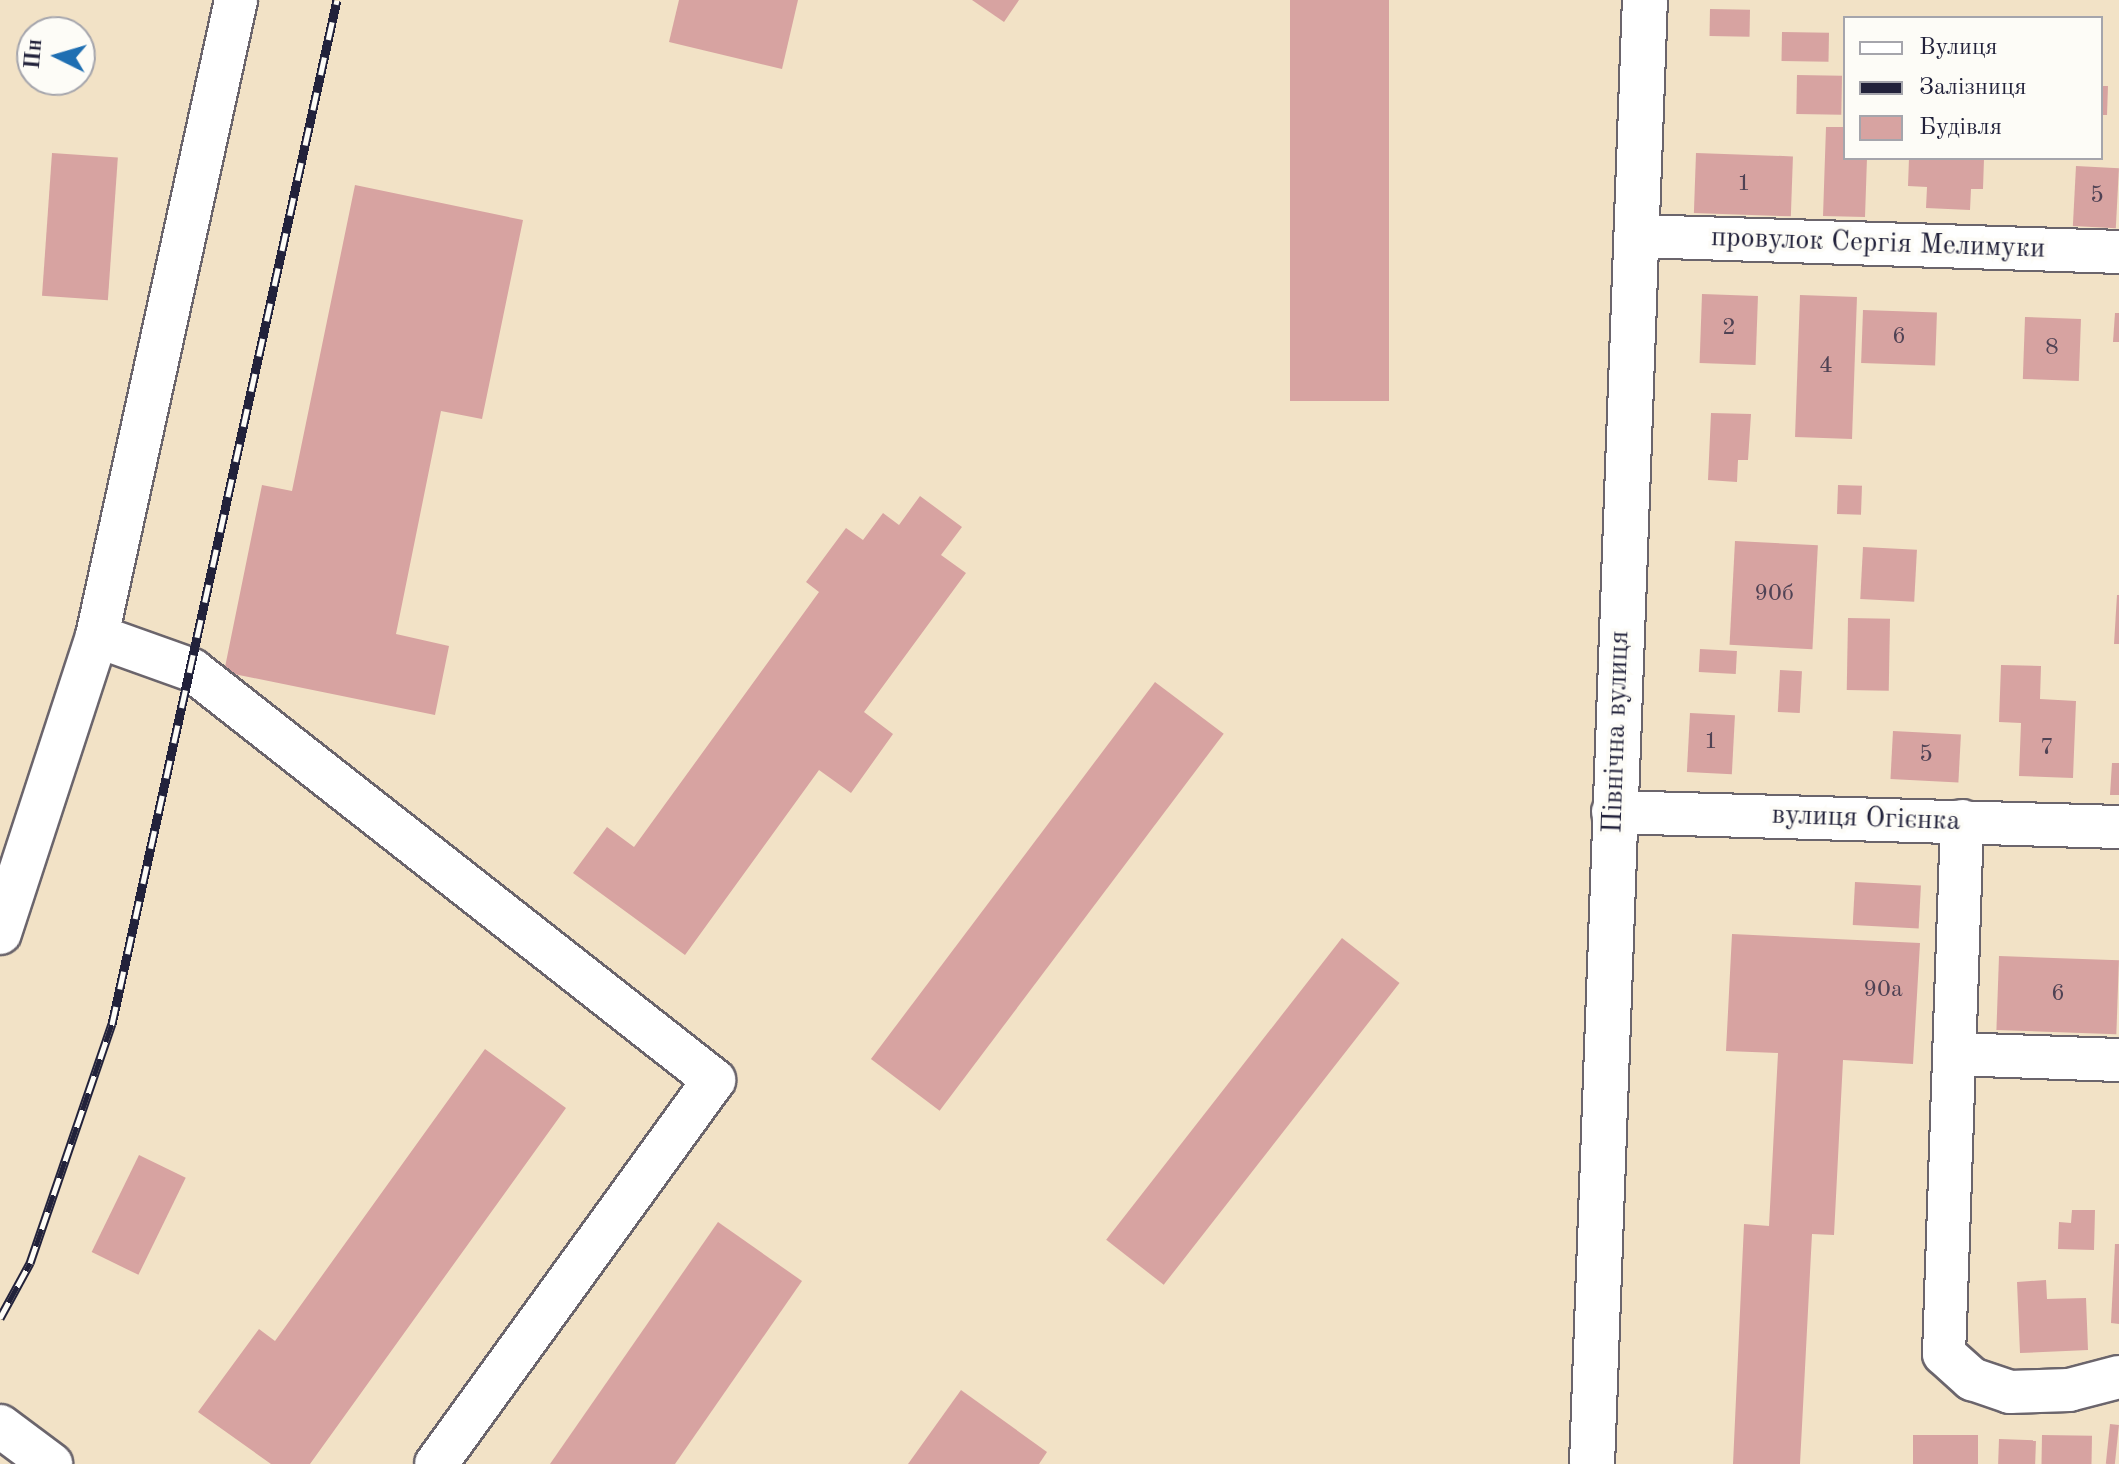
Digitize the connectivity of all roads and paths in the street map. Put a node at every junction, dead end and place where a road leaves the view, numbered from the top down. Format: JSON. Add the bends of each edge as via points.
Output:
{"nodes":[{"id":1,"x":236,"y":0,"type":"edge"},
{"id":2,"x":1645,"y":0,"type":"edge"},
{"id":3,"x":1638,"y":236,"type":"junction"},
{"id":4,"x":2119,"y":252,"type":"edge"},
{"id":5,"x":97,"y":636,"type":"junction"},
{"id":6,"x":1613,"y":812,"type":"junction"},
{"id":7,"x":1962,"y":821,"type":"junction"},
{"id":8,"x":2119,"y":827,"type":"edge"},
{"id":9,"x":0,"y":933,"type":"edge"},
{"id":10,"x":1954,"y":1054,"type":"junction"},
{"id":11,"x":2119,"y":1060,"type":"edge"},
{"id":12,"x":2119,"y":1377,"type":"edge"},
{"id":13,"x":0,"y":1426,"type":"edge"},
{"id":14,"x":51,"y":1464,"type":"edge"},
{"id":15,"x":436,"y":1464,"type":"edge"},
{"id":16,"x":1592,"y":1464,"type":"edge"}],
"edges":[{"from":1,"to":5,"type":"street"},
{"from":2,"to":3,"type":"main road","name":"Північна вулиця"},
{"from":3,"to":4,"type":"street","name":"провулок Сергія Мелимуки"},
{"from":3,"to":6,"type":"main road","name":"Північна вулиця"},
{"from":5,"to":9,"type":"street"},
{"from":5,"to":15,"type":"street","via":[[192,670],[714,1080]]},
{"from":6,"to":7,"type":"street","name":"вулиця Огієнка"},
{"from":6,"to":16,"type":"main road","name":"Північна вулиця"},
{"from":7,"to":8,"type":"street","name":"вулиця Огієнка"},
{"from":7,"to":10,"type":"street"},
{"from":10,"to":11,"type":"street"},
{"from":10,"to":12,"type":"street","via":[[1944,1354],[1972,1379],[2010,1392],[2069,1390]]},
{"from":13,"to":14,"type":"street"}]}
